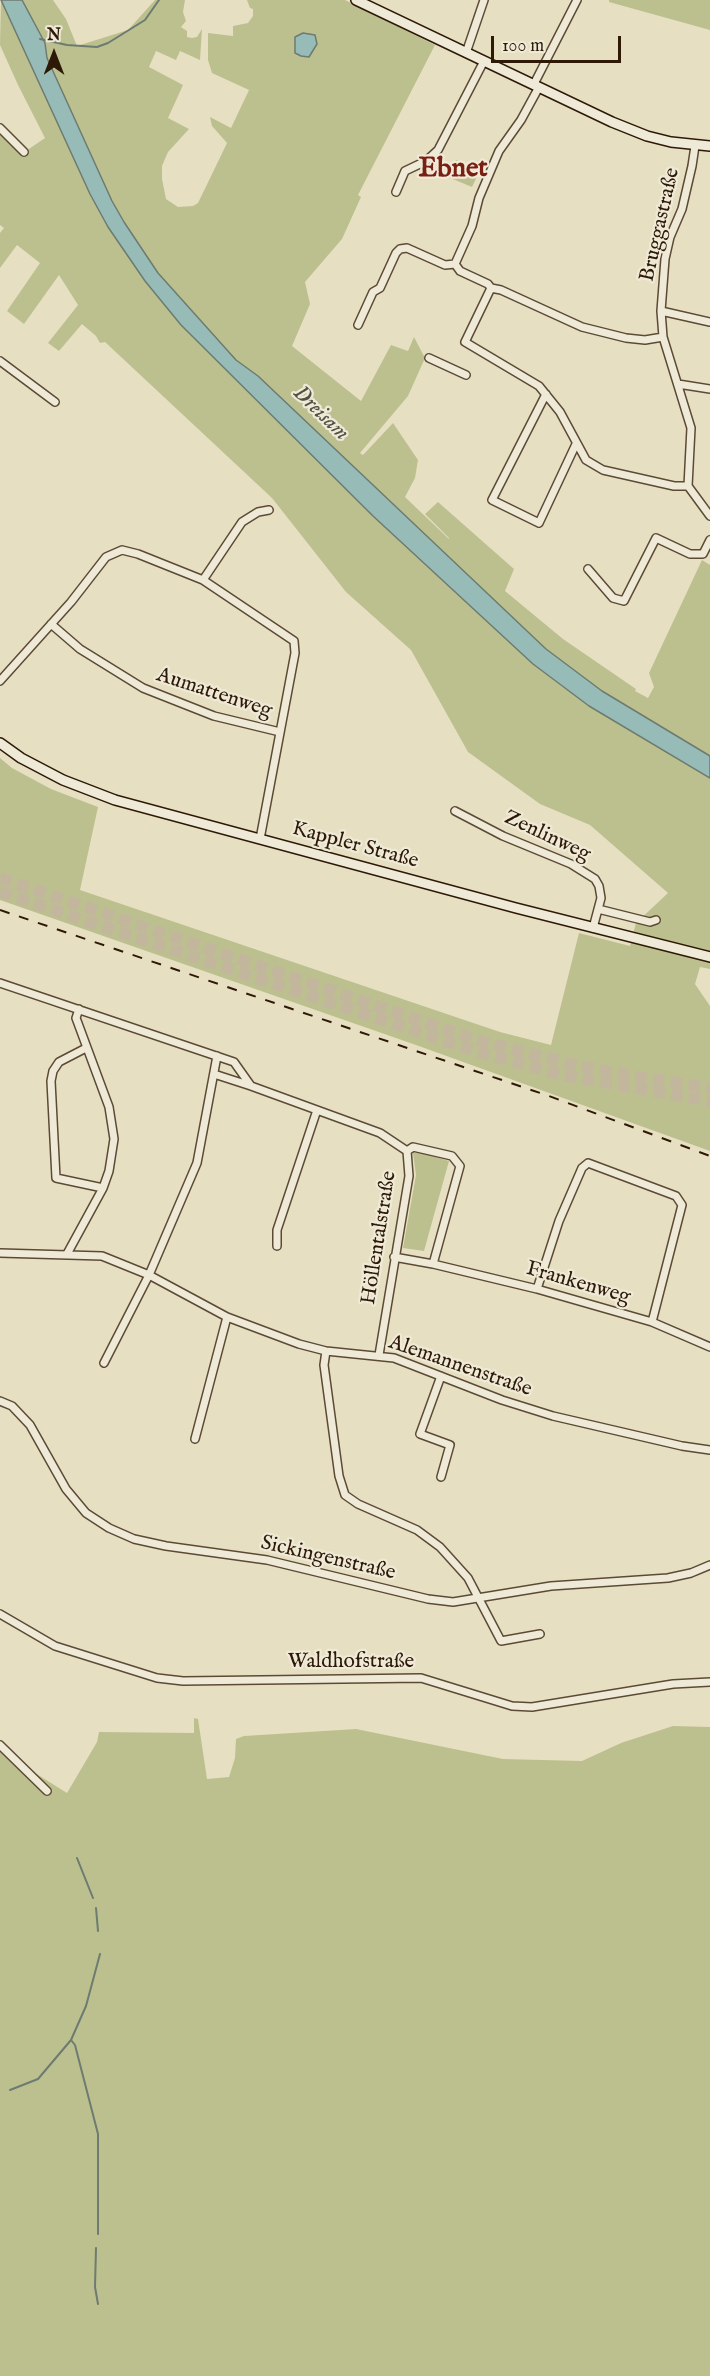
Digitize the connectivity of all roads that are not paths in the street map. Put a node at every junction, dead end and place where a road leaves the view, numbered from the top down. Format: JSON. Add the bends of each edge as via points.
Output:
{"nodes":[{"id":1,"x":356,"y":0,"type":"edge"},
{"id":2,"x":484,"y":0,"type":"edge"},
{"id":3,"x":577,"y":0,"type":"edge"},
{"id":4,"x":466,"y":52,"type":"junction"},
{"id":5,"x":484,"y":61,"type":"junction"},
{"id":6,"x":536,"y":85,"type":"junction"},
{"id":7,"x":0,"y":128,"type":"edge"},
{"id":8,"x":695,"y":146,"type":"junction"},
{"id":9,"x":710,"y":146,"type":"edge"},
{"id":10,"x":24,"y":152,"type":"dead end"},
{"id":11,"x":396,"y":192,"type":"dead end"},
{"id":12,"x":455,"y":264,"type":"junction"},
{"id":13,"x":491,"y":288,"type":"junction"},
{"id":14,"x":661,"y":311,"type":"junction"},
{"id":15,"x":710,"y":322,"type":"edge"},
{"id":16,"x":358,"y":325,"type":"dead end"},
{"id":17,"x":663,"y":338,"type":"junction"},
{"id":18,"x":429,"y":358,"type":"dead end"},
{"id":19,"x":1,"y":365,"type":"edge"},
{"id":20,"x":466,"y":375,"type":"dead end"},
{"id":21,"x":678,"y":384,"type":"junction"},
{"id":22,"x":710,"y":389,"type":"edge"},
{"id":23,"x":546,"y":394,"type":"junction"},
{"id":24,"x":55,"y":402,"type":"dead end"},
{"id":25,"x":576,"y":444,"type":"junction"},
{"id":26,"x":688,"y":486,"type":"junction"},
{"id":27,"x":269,"y":510,"type":"dead end"},
{"id":28,"x":710,"y":516,"type":"edge"},
{"id":29,"x":710,"y":540,"type":"edge"},
{"id":30,"x":588,"y":569,"type":"dead end"},
{"id":31,"x":203,"y":580,"type":"junction"},
{"id":32,"x":51,"y":624,"type":"junction"},
{"id":33,"x":0,"y":681,"type":"edge"},
{"id":34,"x":280,"y":732,"type":"junction"},
{"id":35,"x":0,"y":743,"type":"edge"},
{"id":36,"x":455,"y":811,"type":"dead end"},
{"id":37,"x":260,"y":839,"type":"junction"},
{"id":38,"x":598,"y":909,"type":"junction"},
{"id":39,"x":656,"y":920,"type":"dead end"},
{"id":40,"x":593,"y":928,"type":"junction"},
{"id":41,"x":710,"y":957,"type":"edge"},
{"id":42,"x":0,"y":983,"type":"edge"},
{"id":43,"x":79,"y":1009,"type":"junction"},
{"id":44,"x":87,"y":1048,"type":"junction"},
{"id":45,"x":217,"y":1056,"type":"junction"},
{"id":46,"x":214,"y":1074,"type":"junction"},
{"id":47,"x":251,"y":1086,"type":"junction"},
{"id":48,"x":317,"y":1110,"type":"junction"},
{"id":49,"x":410,"y":1149,"type":"junction"},
{"id":50,"x":103,"y":1188,"type":"junction"},
{"id":51,"x":277,"y":1246,"type":"dead end"},
{"id":52,"x":0,"y":1253,"type":"edge"},
{"id":53,"x":68,"y":1254,"type":"junction"},
{"id":54,"x":394,"y":1257,"type":"junction"},
{"id":55,"x":433,"y":1264,"type":"junction"},
{"id":56,"x":149,"y":1275,"type":"junction"},
{"id":57,"x":537,"y":1289,"type":"junction"},
{"id":58,"x":227,"y":1317,"type":"junction"},
{"id":59,"x":652,"y":1322,"type":"junction"},
{"id":60,"x":710,"y":1347,"type":"edge"},
{"id":61,"x":326,"y":1351,"type":"junction"},
{"id":62,"x":379,"y":1355,"type":"junction"},
{"id":63,"x":104,"y":1363,"type":"dead end"},
{"id":64,"x":441,"y":1376,"type":"junction"},
{"id":65,"x":0,"y":1401,"type":"edge"},
{"id":66,"x":195,"y":1439,"type":"dead end"},
{"id":67,"x":710,"y":1450,"type":"edge"},
{"id":68,"x":441,"y":1477,"type":"dead end"},
{"id":69,"x":710,"y":1566,"type":"edge"},
{"id":70,"x":478,"y":1598,"type":"junction"},
{"id":71,"x":0,"y":1614,"type":"edge"},
{"id":72,"x":540,"y":1634,"type":"dead end"},
{"id":73,"x":710,"y":1682,"type":"edge"},
{"id":74,"x":0,"y":1745,"type":"edge"},
{"id":75,"x":47,"y":1791,"type":"dead end"}],
"edges":[{"from":1,"to":4,"type":"street"},
{"from":2,"to":4,"type":"street"},
{"from":3,"to":6,"type":"street"},
{"from":4,"to":5,"type":"street"},
{"from":5,"to":6,"type":"street"},
{"from":5,"to":11,"type":"street","via":[[438,150],[405,171]]},
{"from":6,"to":8,"type":"street","via":[[609,121]]},
{"from":6,"to":12,"type":"street","via":[[522,120],[499,151]]},
{"from":7,"to":10,"type":"street"},
{"from":8,"to":9,"type":"street"},
{"from":8,"to":14,"type":"street","name":"Bruggastraße","via":[[682,209],[665,259]]},
{"from":12,"to":13,"type":"street","via":[[460,271]]},
{"from":12,"to":16,"type":"street","via":[[445,265],[400,249]]},
{"from":13,"to":17,"type":"street","via":[[596,332],[645,340]]},
{"from":13,"to":23,"type":"street","via":[[465,342],[532,381]]},
{"from":14,"to":15,"type":"street"},
{"from":14,"to":17,"type":"street","name":"Bruggastraße"},
{"from":17,"to":21,"type":"street","name":"Bruggastraße"},
{"from":18,"to":20,"type":"street"},
{"from":19,"to":24,"type":"street"},
{"from":21,"to":22,"type":"street"},
{"from":21,"to":26,"type":"street","name":"Bruggastraße","via":[[691,428]]},
{"from":23,"to":25,"type":"street"},
{"from":23,"to":25,"type":"street","via":[[492,500],[539,523]]},
{"from":25,"to":26,"type":"street","via":[[586,460],[603,470]]},
{"from":26,"to":28,"type":"street"},
{"from":27,"to":31,"type":"street","via":[[242,522]]},
{"from":29,"to":30,"type":"street","via":[[703,554],[690,554],[656,538],[624,601],[614,598]]},
{"from":31,"to":32,"type":"street","via":[[122,550],[106,557]]},
{"from":31,"to":34,"type":"street","via":[[294,641]]},
{"from":32,"to":33,"type":"street"},
{"from":32,"to":34,"type":"street","name":"Aumattenweg","via":[[80,649],[143,688],[214,716]]},
{"from":34,"to":37,"type":"street"},
{"from":35,"to":37,"type":"street","name":"Kappler Straße","via":[[85,789]]},
{"from":36,"to":38,"type":"street","name":"Zenlinweg","via":[[586,872],[599,886]]},
{"from":37,"to":40,"type":"street","name":"Kappler Straße"},
{"from":38,"to":39,"type":"street","via":[[650,922]]},
{"from":38,"to":40,"type":"street","name":"Zenlinweg"},
{"from":40,"to":41,"type":"street","name":"Kappler Straße"},
{"from":42,"to":43,"type":"street"},
{"from":43,"to":44,"type":"street","via":[[76,1018]]},
{"from":43,"to":45,"type":"street"},
{"from":44,"to":50,"type":"street","via":[[113,1124],[112,1154]]},
{"from":44,"to":50,"type":"street","via":[[59,1062],[53,1071],[56,1178]]},
{"from":45,"to":46,"type":"street"},
{"from":45,"to":47,"type":"street","via":[[234,1062]]},
{"from":46,"to":47,"type":"street","name":"Höllentalstraße"},
{"from":46,"to":56,"type":"street","via":[[197,1163]]},
{"from":47,"to":48,"type":"street","name":"Höllentalstraße"},
{"from":48,"to":49,"type":"street","name":"Höllentalstraße","via":[[380,1133]]},
{"from":48,"to":51,"type":"street","via":[[277,1230]]},
{"from":49,"to":54,"type":"street","name":"Höllentalstraße"},
{"from":49,"to":55,"type":"street","via":[[452,1156],[460,1166]]},
{"from":50,"to":53,"type":"street"},
{"from":52,"to":53,"type":"street","name":"Alemannenstraße"},
{"from":53,"to":56,"type":"street","name":"Alemannenstraße","via":[[102,1256]]},
{"from":54,"to":55,"type":"street","name":"Frankenweg"},
{"from":54,"to":62,"type":"street","name":"Höllentalstraße"},
{"from":55,"to":57,"type":"street","name":"Frankenweg"},
{"from":56,"to":58,"type":"street","name":"Alemannenstraße"},
{"from":56,"to":63,"type":"street"},
{"from":57,"to":59,"type":"street","name":"Frankenweg"},
{"from":57,"to":59,"type":"street","via":[[559,1221],[582,1168],[588,1163],[676,1196],[682,1205]]},
{"from":58,"to":61,"type":"street","name":"Alemannenstraße"},
{"from":58,"to":66,"type":"street"},
{"from":59,"to":60,"type":"street","name":"Frankenweg"},
{"from":61,"to":62,"type":"street","name":"Alemannenstraße"},
{"from":61,"to":70,"type":"street","via":[[324,1365],[345,1495],[417,1530],[440,1547],[468,1578]]},
{"from":62,"to":64,"type":"street","name":"Alemannenstraße"},
{"from":64,"to":67,"type":"street","name":"Alemannenstraße","via":[[553,1416]]},
{"from":64,"to":68,"type":"street","via":[[420,1434],[450,1446]]},
{"from":65,"to":70,"type":"street","name":"Sickingenstraße","via":[[12,1406],[30,1425],[66,1489],[86,1513],[134,1539],[267,1560],[428,1599],[453,1602]]},
{"from":69,"to":70,"type":"street","name":"Sickingenstraße","via":[[668,1578],[551,1586]]},
{"from":70,"to":72,"type":"street","via":[[501,1641]]},
{"from":71,"to":73,"type":"street","name":"Waldhofstraße","via":[[55,1646],[157,1678],[183,1681],[421,1678],[512,1706],[532,1707],[673,1684]]},
{"from":74,"to":75,"type":"street"}]}
